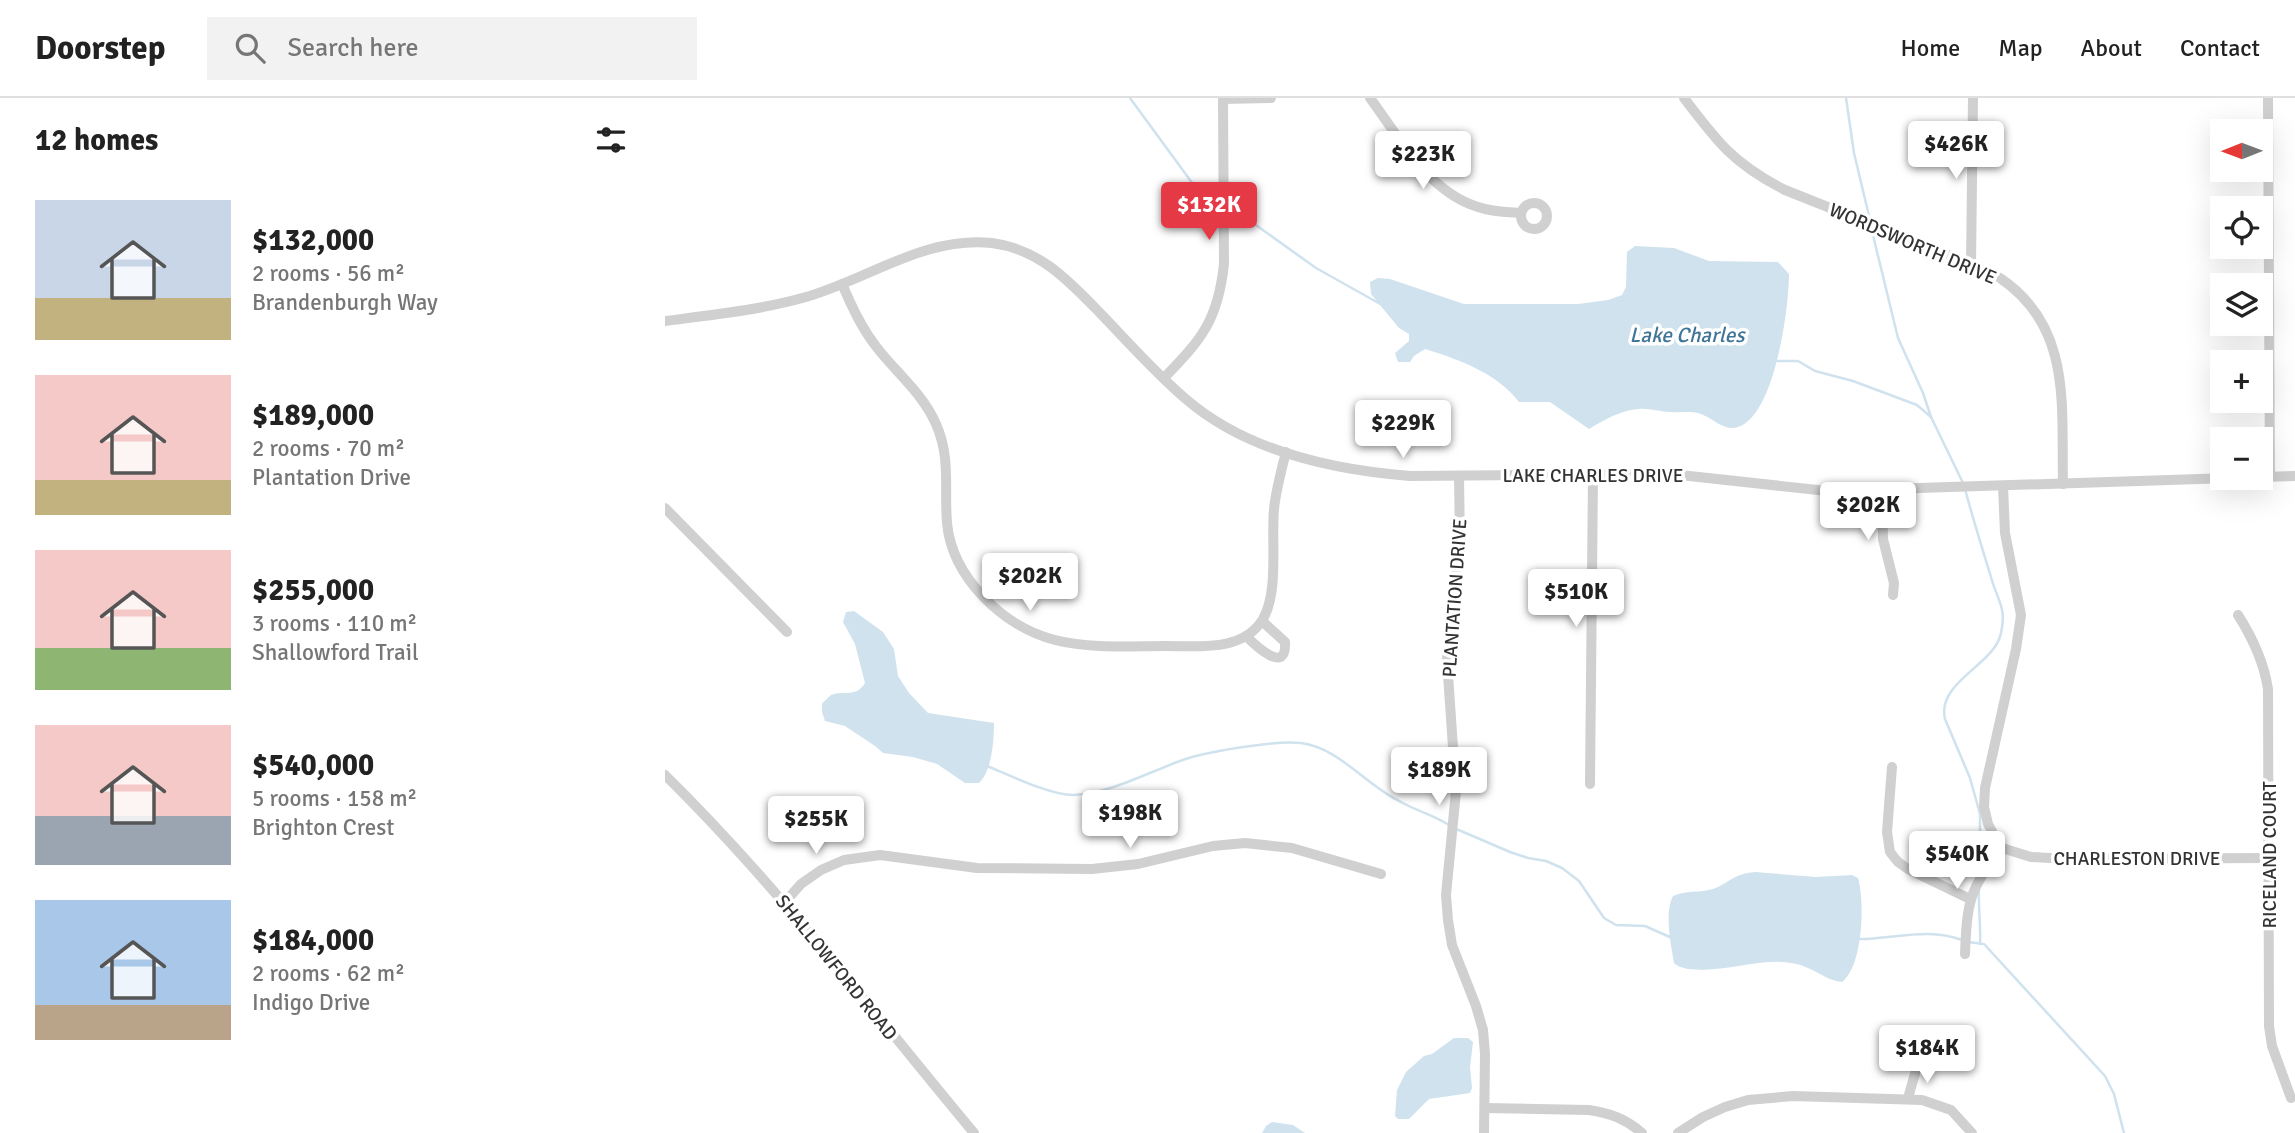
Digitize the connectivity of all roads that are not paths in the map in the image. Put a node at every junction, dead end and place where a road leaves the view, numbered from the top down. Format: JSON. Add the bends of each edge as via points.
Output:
{"nodes":[{"id":1,"x":1223,"y":98,"type":"edge"},
{"id":2,"x":1271,"y":98,"type":"edge"},
{"id":3,"x":1370,"y":98,"type":"edge"},
{"id":4,"x":1684,"y":98,"type":"edge"},
{"id":5,"x":1972,"y":98,"type":"edge"},
{"id":6,"x":2268,"y":98,"type":"edge"},
{"id":7,"x":1521,"y":213,"type":"dead end"},
{"id":8,"x":1971,"y":264,"type":"junction"},
{"id":9,"x":842,"y":284,"type":"junction"},
{"id":10,"x":665,"y":321,"type":"edge"},
{"id":11,"x":1164,"y":378,"type":"junction"},
{"id":12,"x":2266,"y":427,"type":"edge"},
{"id":13,"x":1286,"y":452,"type":"junction"},
{"id":14,"x":1593,"y":474,"type":"junction"},
{"id":15,"x":1459,"y":476,"type":"junction"},
{"id":16,"x":2273,"y":476,"type":"edge"},
{"id":17,"x":2295,"y":476,"type":"edge"},
{"id":18,"x":2210,"y":479,"type":"edge"},
{"id":19,"x":2063,"y":484,"type":"junction"},
{"id":20,"x":2003,"y":486,"type":"junction"},
{"id":21,"x":1882,"y":489,"type":"junction"},
{"id":22,"x":665,"y":508,"type":"edge"},
{"id":23,"x":1893,"y":595,"type":"dead end"},
{"id":24,"x":2238,"y":615,"type":"dead end"},
{"id":25,"x":1262,"y":621,"type":"junction"},
{"id":26,"x":787,"y":632,"type":"dead end"},
{"id":27,"x":1246,"y":636,"type":"junction"},
{"id":28,"x":1892,"y":767,"type":"dead end"},
{"id":29,"x":665,"y":775,"type":"edge"},
{"id":30,"x":1590,"y":784,"type":"dead end"},
{"id":31,"x":2002,"y":848,"type":"junction"},
{"id":32,"x":2268,"y":858,"type":"junction"},
{"id":33,"x":1381,"y":874,"type":"dead end"},
{"id":34,"x":1970,"y":899,"type":"junction"},
{"id":35,"x":785,"y":902,"type":"junction"},
{"id":36,"x":1965,"y":954,"type":"dead end"},
{"id":37,"x":1918,"y":1063,"type":"dead end"},
{"id":38,"x":1908,"y":1098,"type":"junction"},
{"id":39,"x":2291,"y":1098,"type":"dead end"},
{"id":40,"x":1485,"y":1108,"type":"junction"},
{"id":41,"x":974,"y":1133,"type":"edge"},
{"id":42,"x":1484,"y":1133,"type":"edge"},
{"id":43,"x":1642,"y":1133,"type":"edge"},
{"id":44,"x":1678,"y":1133,"type":"edge"},
{"id":45,"x":1972,"y":1133,"type":"edge"}],
"edges":[{"from":1,"to":2,"type":"street"},
{"from":1,"to":11,"type":"street","via":[[1221,291],[1203,335]]},
{"from":3,"to":7,"type":"street","via":[[1439,186],[1477,207]]},
{"from":4,"to":8,"type":"street","name":"WORDSWORTH DRIVE","via":[[1718,142],[1757,176]]},
{"from":5,"to":8,"type":"street"},
{"from":6,"to":12,"type":"street"},
{"from":8,"to":19,"type":"street","name":"WORDSWORTH DRIVE","via":[[2019,293],[2051,338],[2060,376]]},
{"from":9,"to":10,"type":"street","name":"LAKE CHARLES DRIVE","via":[[773,305]]},
{"from":9,"to":11,"type":"street","name":"LAKE CHARLES DRIVE","via":[[941,245],[975,242],[1010,247],[1063,275]]},
{"from":9,"to":27,"type":"street","via":[[867,335],[917,393],[935,422],[947,462],[951,546],[965,574],[986,598],[1028,629],[1075,643],[1217,646]]},
{"from":11,"to":13,"type":"street","name":"LAKE CHARLES DRIVE","via":[[1220,424]]},
{"from":13,"to":15,"type":"street","name":"LAKE CHARLES DRIVE","via":[[1371,473]]},
{"from":13,"to":25,"type":"street","via":[[1274,509],[1270,597]]},
{"from":14,"to":15,"type":"street","name":"LAKE CHARLES DRIVE"},
{"from":14,"to":21,"type":"street","name":"LAKE CHARLES DRIVE","via":[[1671,474],[1827,491]]},
{"from":14,"to":30,"type":"street"},
{"from":15,"to":40,"type":"street","name":"PLANTATION DRIVE","via":[[1460,546],[1447,660],[1456,791],[1446,895],[1452,945],[1483,1030]]},
{"from":16,"to":17,"type":"street"},
{"from":18,"to":19,"type":"street","name":"LAKE CHARLES DRIVE"},
{"from":19,"to":20,"type":"street","name":"LAKE CHARLES DRIVE"},
{"from":20,"to":21,"type":"street","name":"LAKE CHARLES DRIVE"},
{"from":20,"to":31,"type":"street","via":[[2005,533],[2021,615],[1984,807]]},
{"from":21,"to":23,"type":"street","via":[[1883,539]]},
{"from":22,"to":26,"type":"street"},
{"from":24,"to":32,"type":"street","name":"RICELAND COURT","via":[[2268,689]]},
{"from":25,"to":27,"type":"street"},
{"from":25,"to":27,"type":"street","via":[[1285,642],[1282,655],[1269,657]]},
{"from":28,"to":34,"type":"street","via":[[1890,852],[1908,869]]},
{"from":29,"to":35,"type":"street","name":"SHALLOWFORD ROAD"},
{"from":31,"to":32,"type":"street","name":"CHARLESTON DRIVE","via":[[2031,857],[2068,859]]},
{"from":31,"to":34,"type":"street"},
{"from":32,"to":39,"type":"street","name":"RICELAND COURT","via":[[2269,1026]]},
{"from":33,"to":35,"type":"street","via":[[1291,848],[1245,842],[1092,869],[977,868],[869,855],[821,870]]},
{"from":34,"to":36,"type":"street"},
{"from":35,"to":41,"type":"street","name":"SHALLOWFORD ROAD"},
{"from":37,"to":38,"type":"street"},
{"from":38,"to":44,"type":"street","via":[[1748,1100],[1703,1117]]},
{"from":38,"to":45,"type":"street","via":[[1951,1110]]},
{"from":40,"to":42,"type":"street","name":"PLANTATION DRIVE"},
{"from":40,"to":43,"type":"street","via":[[1605,1112]]}]}
